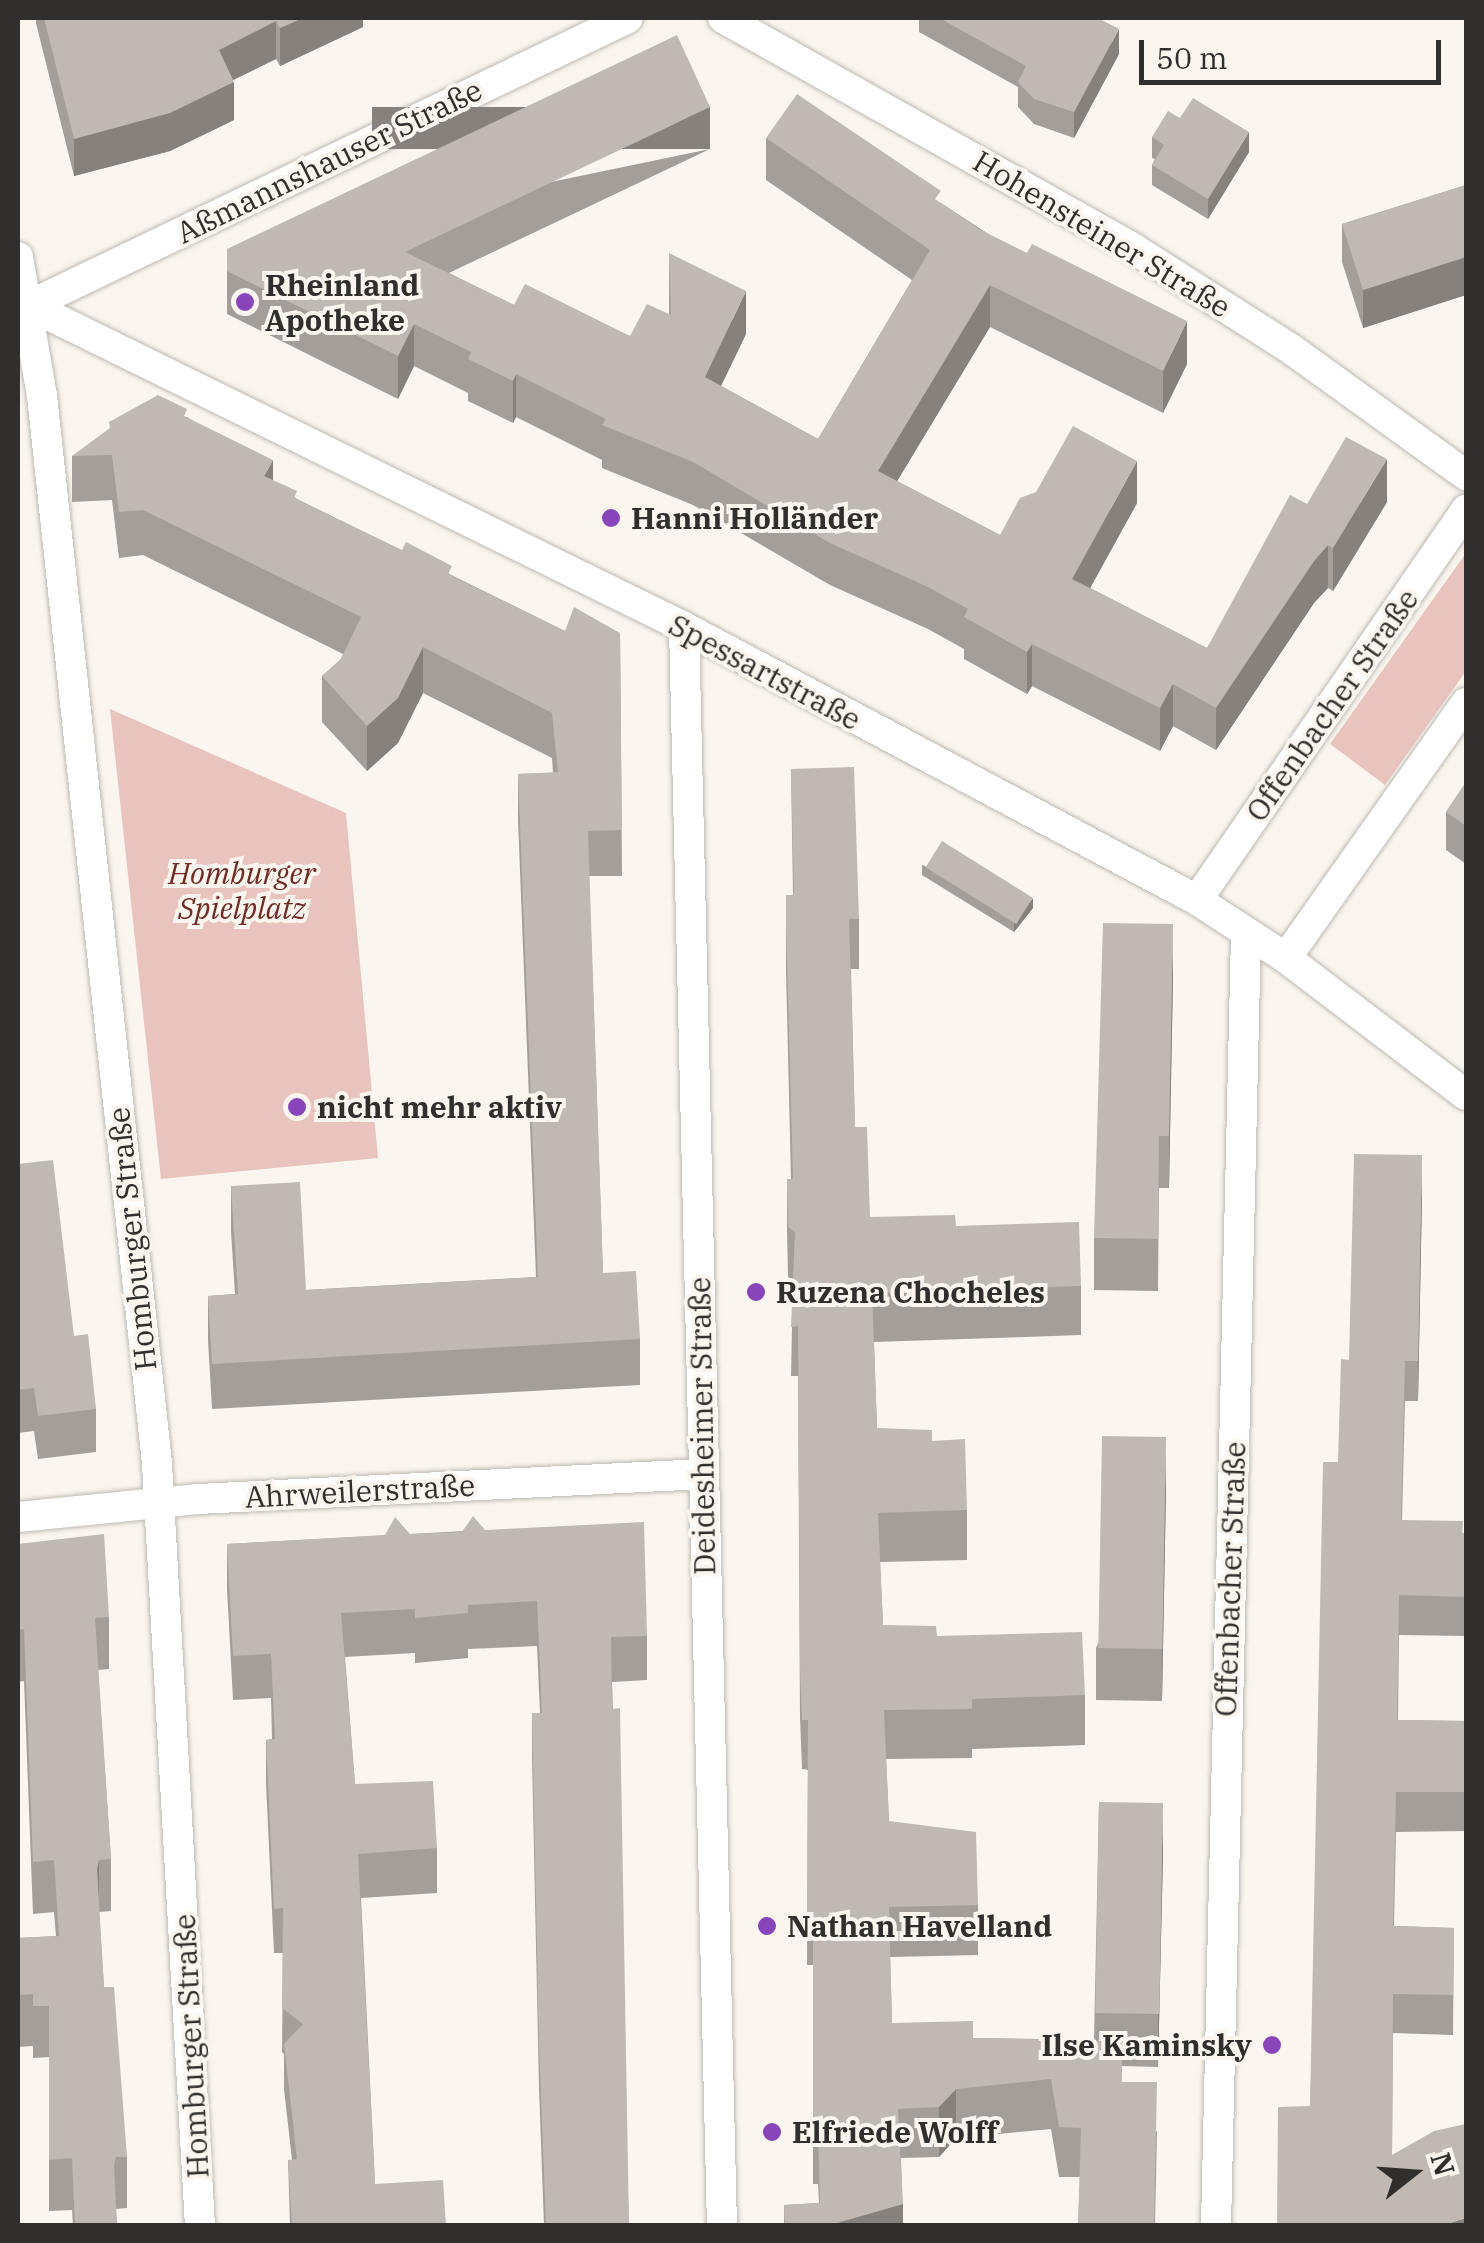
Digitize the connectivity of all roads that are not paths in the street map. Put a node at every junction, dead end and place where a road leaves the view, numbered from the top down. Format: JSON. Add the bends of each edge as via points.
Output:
{"nodes":[{"id":1,"x":628,"y":18,"type":"edge"},
{"id":2,"x":723,"y":18,"type":"edge"},
{"id":3,"x":18,"y":256,"type":"edge"},
{"id":4,"x":22,"y":308,"type":"edge"},
{"id":5,"x":1466,"y":475,"type":"edge"},
{"id":6,"x":1466,"y":510,"type":"edge"},
{"id":7,"x":684,"y":627,"type":"junction"},
{"id":8,"x":1466,"y":703,"type":"edge"},
{"id":9,"x":1197,"y":900,"type":"junction"},
{"id":10,"x":1246,"y":932,"type":"junction"},
{"id":11,"x":1286,"y":958,"type":"junction"},
{"id":12,"x":1466,"y":1096,"type":"edge"},
{"id":13,"x":704,"y":1474,"type":"junction"},
{"id":14,"x":160,"y":1502,"type":"junction"},
{"id":15,"x":18,"y":1517,"type":"edge"},
{"id":16,"x":200,"y":2226,"type":"edge"},
{"id":17,"x":722,"y":2226,"type":"edge"},
{"id":18,"x":1216,"y":2226,"type":"edge"}],
"edges":[{"from":1,"to":4,"type":"street","name":"Aßmannshauser Straße"},
{"from":2,"to":5,"type":"street","name":"Hohensteiner Straße","via":[[1134,249],[1291,349]]},
{"from":3,"to":4,"type":"street","name":"Homburger Straße"},
{"from":4,"to":7,"type":"street","name":"Spessartstraße"},
{"from":4,"to":14,"type":"street","name":"Homburger Straße"},
{"from":6,"to":9,"type":"street","name":"Offenbacher Straße"},
{"from":7,"to":9,"type":"street","name":"Spessartstraße"},
{"from":7,"to":13,"type":"street","name":"Deidesheimer Straße"},
{"from":8,"to":11,"type":"street"},
{"from":9,"to":10,"type":"street","name":"Spessartstraße"},
{"from":10,"to":11,"type":"street","name":"Spessartstraße"},
{"from":10,"to":18,"type":"street","name":"Offenbacher Straße"},
{"from":11,"to":12,"type":"street","name":"Spessartstraße"},
{"from":13,"to":14,"type":"street","name":"Ahrweilerstraße"},
{"from":13,"to":17,"type":"street","name":"Deidesheimer Straße"},
{"from":14,"to":15,"type":"street","name":"Ahrweilerstraße"},
{"from":14,"to":16,"type":"street","name":"Homburger Straße"}]}
